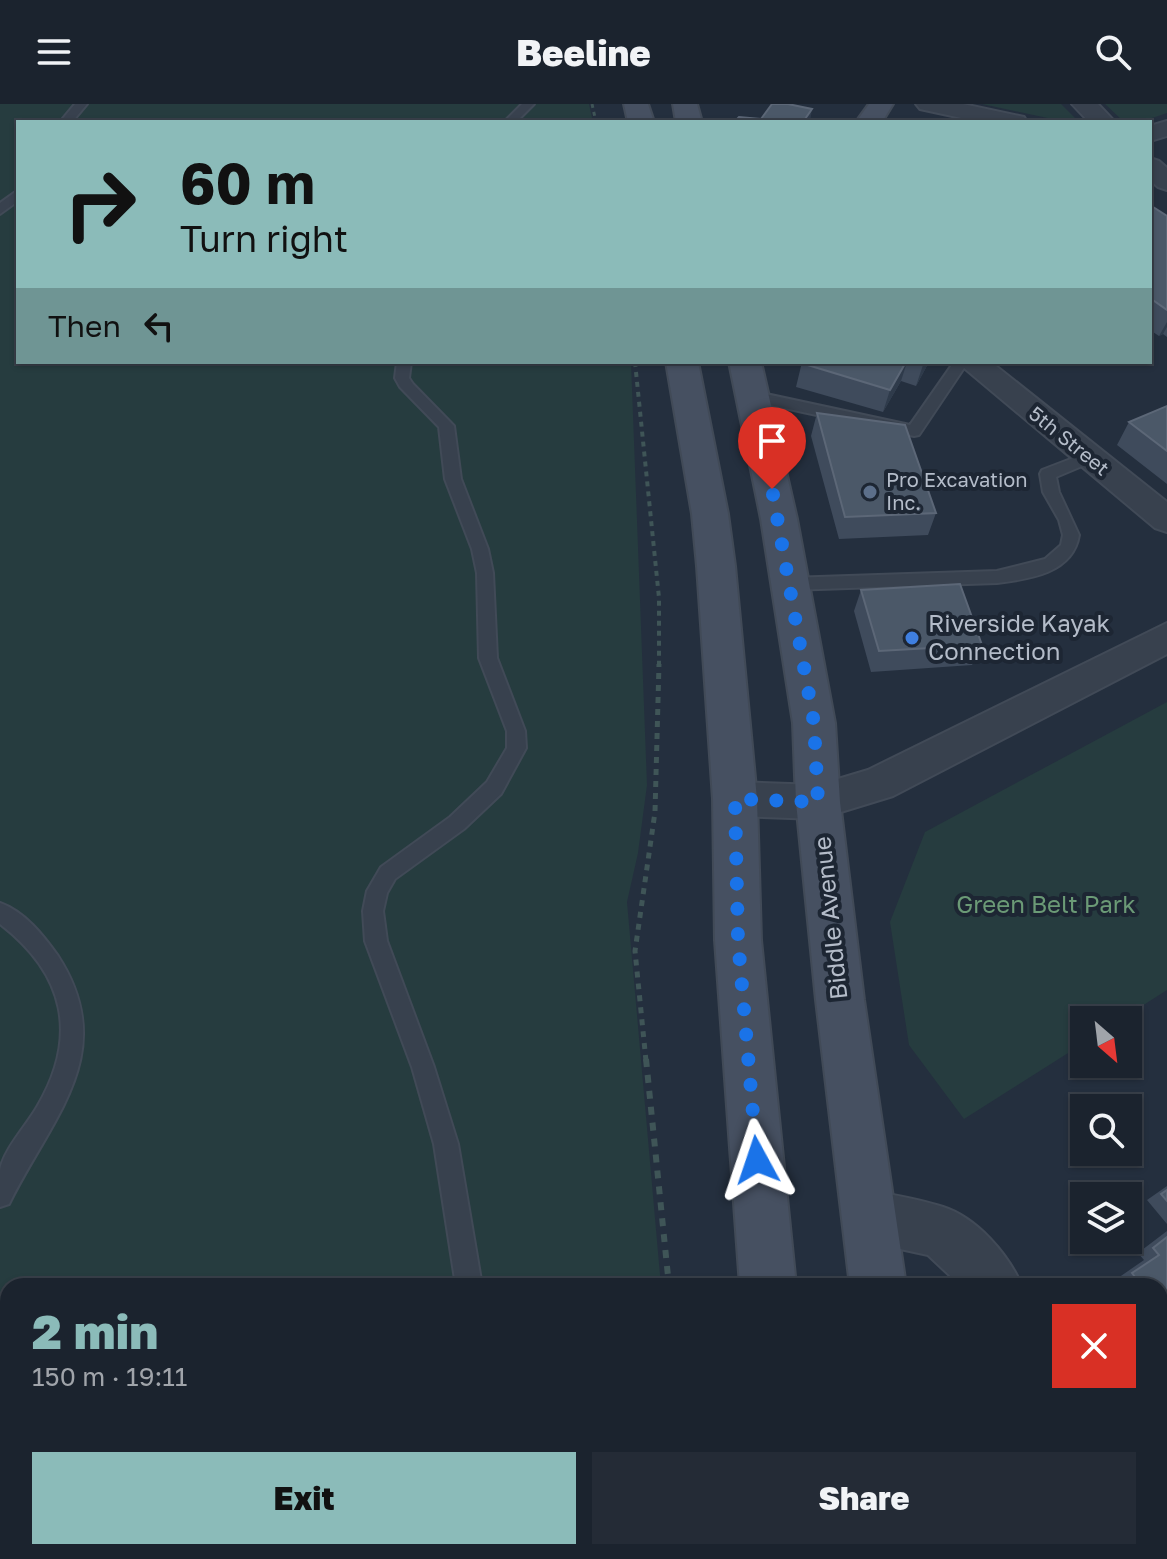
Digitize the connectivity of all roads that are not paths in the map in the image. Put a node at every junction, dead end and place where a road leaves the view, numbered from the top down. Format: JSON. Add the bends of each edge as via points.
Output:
{"nodes":[{"id":1,"x":81,"y":104,"type":"edge"},
{"id":2,"x":528,"y":104,"type":"edge"},
{"id":3,"x":928,"y":104,"type":"edge"},
{"id":4,"x":1084,"y":104,"type":"edge"},
{"id":5,"x":68,"y":120,"type":"edge"},
{"id":6,"x":512,"y":120,"type":"edge"},
{"id":7,"x":1005,"y":120,"type":"edge"},
{"id":8,"x":1101,"y":120,"type":"edge"},
{"id":9,"x":1152,"y":168,"type":"edge"},
{"id":10,"x":1167,"y":182,"type":"edge"},
{"id":11,"x":16,"y":196,"type":"edge"},
{"id":12,"x":0,"y":210,"type":"edge"},
{"id":13,"x":404,"y":364,"type":"edge"},
{"id":14,"x":682,"y":364,"type":"edge"},
{"id":15,"x":960,"y":364,"type":"edge"},
{"id":16,"x":974,"y":364,"type":"edge"},
{"id":17,"x":748,"y":379,"type":"edge"},
{"id":18,"x":1089,"y":457,"type":"junction"},
{"id":19,"x":1167,"y":520,"type":"edge"},
{"id":20,"x":789,"y":584,"type":"junction"},
{"id":21,"x":1167,"y":637,"type":"edge"},
{"id":22,"x":735,"y":799,"type":"junction"},
{"id":23,"x":818,"y":802,"type":"junction"},
{"id":24,"x":0,"y":912,"type":"edge"},
{"id":25,"x":0,"y":1195,"type":"edge"},
{"id":26,"x":868,"y":1216,"type":"junction"},
{"id":27,"x":468,"y":1278,"type":"edge"},
{"id":28,"x":767,"y":1278,"type":"edge"},
{"id":29,"x":877,"y":1278,"type":"edge"},
{"id":30,"x":989,"y":1278,"type":"edge"}],
"edges":[{"from":1,"to":5,"type":"lane"},
{"from":2,"to":6,"type":"lane"},
{"from":3,"to":7,"type":"street"},
{"from":4,"to":8,"type":"street"},
{"from":9,"to":10,"type":"street"},
{"from":11,"to":12,"type":"lane"},
{"from":13,"to":27,"type":"lane","via":[[407,387],[446,426],[453,479],[485,573],[488,658],[516,731],[516,748],[494,788],[457,823],[388,873],[373,911],[376,941],[446,1144]]},
{"from":14,"to":22,"type":"main road","via":[[710,514]]},
{"from":15,"to":17,"type":"lane","via":[[914,431]]},
{"from":16,"to":18,"type":"street","name":"5th Street"},
{"from":17,"to":20,"type":"main road","name":"Biddle Avenue"},
{"from":18,"to":19,"type":"street","name":"5th Street"},
{"from":18,"to":20,"type":"lane","via":[[1048,474],[1047,487],[1069,523],[1070,540],[1065,554],[1050,566],[997,577]]},
{"from":20,"to":23,"type":"main road","name":"Biddle Avenue","via":[[814,723]]},
{"from":21,"to":23,"type":"street","via":[[879,784]]},
{"from":22,"to":23,"type":"street"},
{"from":22,"to":28,"type":"main road","via":[[738,940]]},
{"from":23,"to":26,"type":"main road","name":"Biddle Avenue"},
{"from":24,"to":25,"type":"lane","via":[[26,932],[58,976],[75,1039],[61,1088]]},
{"from":26,"to":29,"type":"main road","name":"Biddle Avenue"},
{"from":26,"to":30,"type":"street","via":[[941,1232]]}]}
